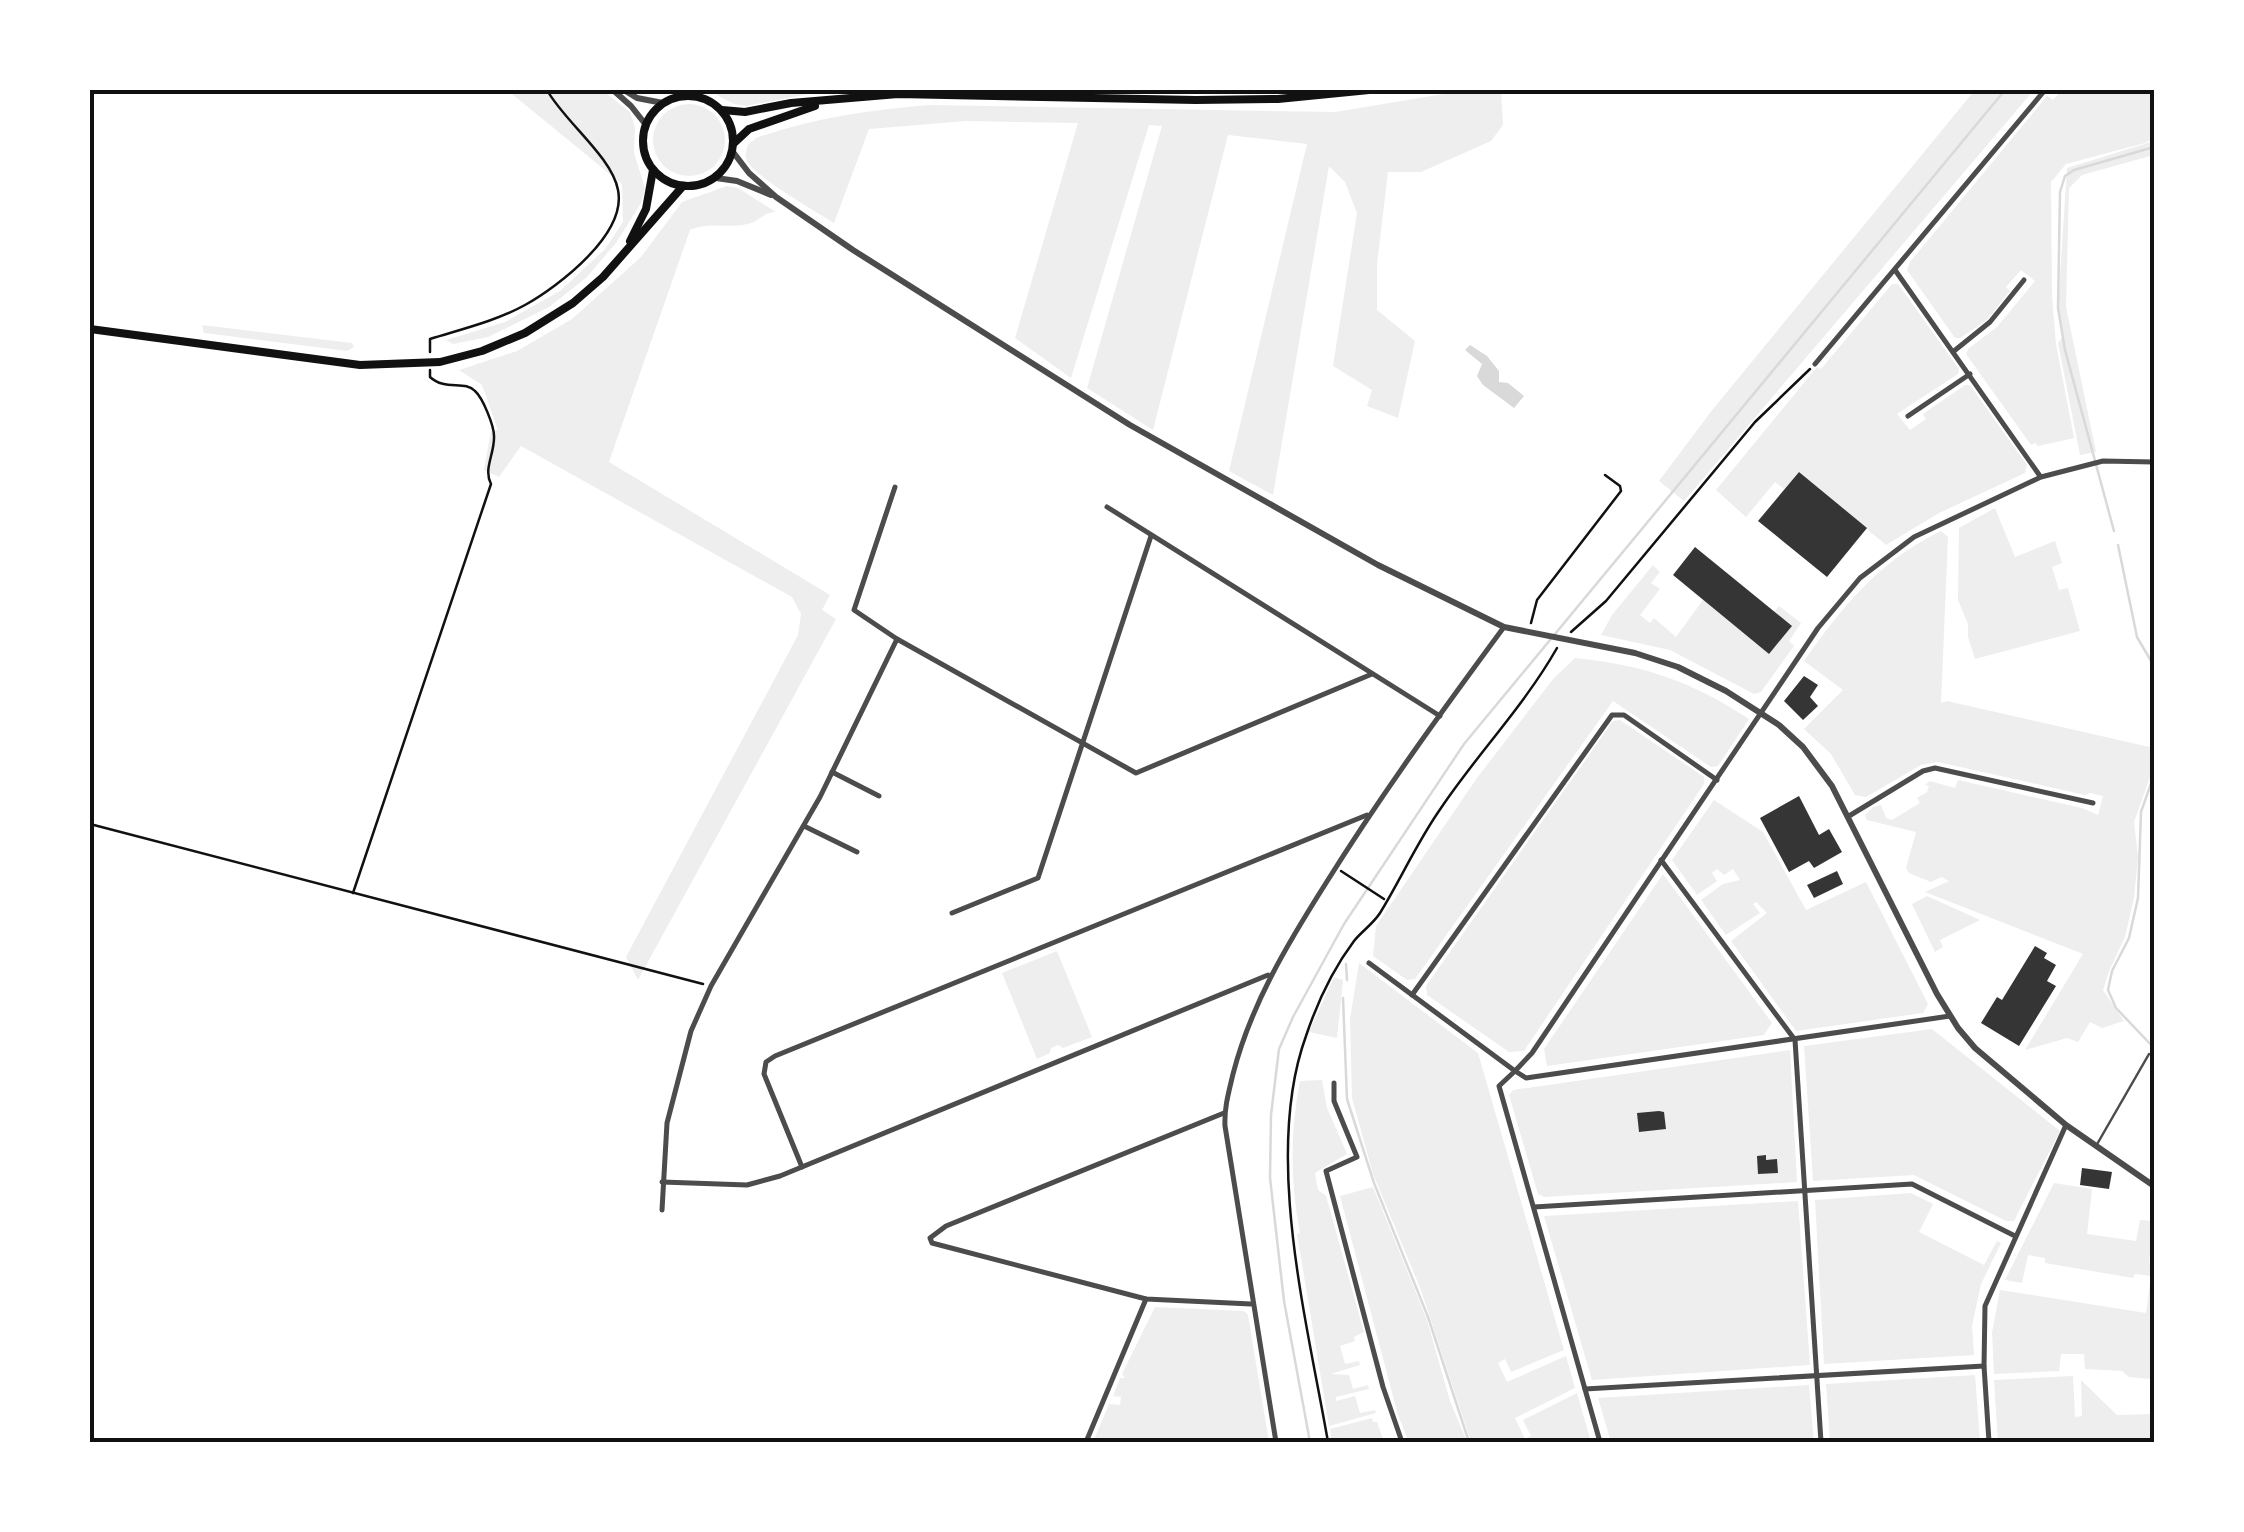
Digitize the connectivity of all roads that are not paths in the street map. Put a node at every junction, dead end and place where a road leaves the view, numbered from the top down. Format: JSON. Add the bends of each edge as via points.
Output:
{"nodes":[{"id":1,"x":612,"y":90,"type":"edge"},
{"id":2,"x":624,"y":90,"type":"edge"},
{"id":3,"x":1369,"y":90,"type":"edge"},
{"id":4,"x":2045,"y":90,"type":"edge"},
{"id":5,"x":663,"y":103,"type":"junction"},
{"id":6,"x":823,"y":103,"type":"junction"},
{"id":7,"x":722,"y":110,"type":"junction"},
{"id":8,"x":646,"y":125,"type":"junction"},
{"id":9,"x":734,"y":147,"type":"junction"},
{"id":10,"x":653,"y":170,"type":"junction"},
{"id":11,"x":716,"y":178,"type":"junction"},
{"id":12,"x":683,"y":186,"type":"junction"},
{"id":13,"x":776,"y":197,"type":"junction"},
{"id":14,"x":626,"y":250,"type":"junction"},
{"id":15,"x":1895,"y":270,"type":"junction"},
{"id":16,"x":2024,"y":280,"type":"dead end"},
{"id":17,"x":90,"y":330,"type":"edge"},
{"id":18,"x":1954,"y":351,"type":"junction"},
{"id":19,"x":1815,"y":364,"type":"road end"},
{"id":20,"x":1970,"y":374,"type":"junction"},
{"id":21,"x":1908,"y":416,"type":"dead end"},
{"id":22,"x":2154,"y":462,"type":"edge"},
{"id":23,"x":2040,"y":477,"type":"junction"},
{"id":24,"x":895,"y":487,"type":"dead end"},
{"id":25,"x":1107,"y":506,"type":"dead end"},
{"id":26,"x":1151,"y":536,"type":"junction"},
{"id":27,"x":1504,"y":627,"type":"junction"},
{"id":28,"x":897,"y":639,"type":"junction"},
{"id":29,"x":1372,"y":674,"type":"junction"},
{"id":30,"x":1762,"y":713,"type":"junction"},
{"id":31,"x":1440,"y":716,"type":"junction"},
{"id":32,"x":1081,"y":744,"type":"junction"},
{"id":33,"x":832,"y":772,"type":"junction"},
{"id":34,"x":1717,"y":780,"type":"junction"},
{"id":35,"x":879,"y":796,"type":"dead end"},
{"id":36,"x":2093,"y":803,"type":"dead end"},
{"id":37,"x":1370,"y":814,"type":"junction"},
{"id":38,"x":1849,"y":816,"type":"junction"},
{"id":39,"x":804,"y":826,"type":"junction"},
{"id":40,"x":856,"y":852,"type":"dead end"},
{"id":41,"x":1661,"y":860,"type":"junction"},
{"id":42,"x":952,"y":913,"type":"dead end"},
{"id":43,"x":1369,"y":963,"type":"dead end"},
{"id":44,"x":1270,"y":974,"type":"junction"},
{"id":45,"x":1412,"y":994,"type":"junction"},
{"id":46,"x":1950,"y":1016,"type":"junction"},
{"id":47,"x":1795,"y":1040,"type":"junction"},
{"id":48,"x":2150,"y":1054,"type":"dead end"},
{"id":49,"x":1516,"y":1071,"type":"junction"},
{"id":50,"x":1334,"y":1083,"type":"dead end"},
{"id":51,"x":1224,"y":1112,"type":"junction"},
{"id":52,"x":2066,"y":1125,"type":"junction"},
{"id":53,"x":2096,"y":1148,"type":"junction"},
{"id":54,"x":802,"y":1167,"type":"junction"},
{"id":55,"x":662,"y":1182,"type":"junction"},
{"id":56,"x":2154,"y":1186,"type":"edge"},
{"id":57,"x":1806,"y":1191,"type":"junction"},
{"id":58,"x":1534,"y":1207,"type":"junction"},
{"id":59,"x":662,"y":1210,"type":"dead end"},
{"id":60,"x":2015,"y":1236,"type":"junction"},
{"id":61,"x":1146,"y":1299,"type":"junction"},
{"id":62,"x":1252,"y":1304,"type":"junction"},
{"id":63,"x":1984,"y":1366,"type":"junction"},
{"id":64,"x":1817,"y":1376,"type":"junction"},
{"id":65,"x":1585,"y":1389,"type":"junction"},
{"id":66,"x":1086,"y":1442,"type":"edge"},
{"id":67,"x":1276,"y":1442,"type":"edge"},
{"id":68,"x":1402,"y":1442,"type":"edge"},
{"id":69,"x":1600,"y":1442,"type":"edge"},
{"id":70,"x":1821,"y":1442,"type":"edge"},
{"id":71,"x":1989,"y":1442,"type":"edge"}],
"edges":[{"from":1,"to":8,"type":"street"},
{"from":2,"to":5,"type":"street"},
{"from":3,"to":6,"type":"main road","via":[[1212,100],[898,94]]},
{"from":4,"to":15,"type":"street"},
{"from":5,"to":7,"type":"main road","via":[[690,96]]},
{"from":5,"to":8,"type":"main road"},
{"from":6,"to":7,"type":"main road"},
{"from":6,"to":9,"type":"main road","via":[[749,129]]},
{"from":7,"to":9,"type":"main road"},
{"from":8,"to":10,"type":"main road","via":[[643,144]]},
{"from":9,"to":11,"type":"main road"},
{"from":9,"to":13,"type":"street","via":[[749,173]]},
{"from":10,"to":12,"type":"main road"},
{"from":10,"to":14,"type":"main road","via":[[646,209]]},
{"from":11,"to":12,"type":"main road"},
{"from":11,"to":13,"type":"street"},
{"from":12,"to":14,"type":"main road"},
{"from":13,"to":27,"type":"street","via":[[1130,425],[1378,565]]},
{"from":14,"to":17,"type":"main road","via":[[573,303],[525,333],[440,362],[360,365]]},
{"from":15,"to":18,"type":"street"},
{"from":15,"to":19,"type":"street"},
{"from":16,"to":18,"type":"street","via":[[1990,322]]},
{"from":18,"to":20,"type":"street"},
{"from":20,"to":21,"type":"street"},
{"from":20,"to":23,"type":"street"},
{"from":22,"to":23,"type":"street","via":[[2102,461]]},
{"from":23,"to":30,"type":"street","via":[[1914,536],[1872,567],[1834,605]]},
{"from":24,"to":28,"type":"street","via":[[854,610]]},
{"from":25,"to":26,"type":"street"},
{"from":26,"to":29,"type":"street"},
{"from":26,"to":32,"type":"street"},
{"from":27,"to":30,"type":"street","via":[[1678,666]]},
{"from":27,"to":31,"type":"street"},
{"from":28,"to":32,"type":"street"},
{"from":28,"to":33,"type":"street"},
{"from":29,"to":31,"type":"street"},
{"from":29,"to":32,"type":"street","via":[[1136,774]]},
{"from":30,"to":34,"type":"street"},
{"from":30,"to":38,"type":"street","via":[[1803,748]]},
{"from":31,"to":37,"type":"street"},
{"from":32,"to":42,"type":"street","via":[[1038,878]]},
{"from":33,"to":35,"type":"street"},
{"from":33,"to":39,"type":"street"},
{"from":34,"to":41,"type":"street"},
{"from":34,"to":45,"type":"street","via":[[1624,715],[1612,715]]},
{"from":36,"to":38,"type":"street","via":[[1935,768]]},
{"from":37,"to":44,"type":"street"},
{"from":37,"to":54,"type":"street","via":[[774,1056],[764,1074]]},
{"from":38,"to":46,"type":"street"},
{"from":39,"to":40,"type":"street"},
{"from":39,"to":55,"type":"street","via":[[691,1030],[667,1123]]},
{"from":41,"to":47,"type":"street"},
{"from":41,"to":49,"type":"street"},
{"from":43,"to":45,"type":"street"},
{"from":44,"to":51,"type":"street"},
{"from":44,"to":54,"type":"street"},
{"from":45,"to":49,"type":"street"},
{"from":46,"to":47,"type":"street"},
{"from":46,"to":52,"type":"street","via":[[1974,1048]]},
{"from":47,"to":49,"type":"street","via":[[1526,1078]]},
{"from":47,"to":57,"type":"street"},
{"from":48,"to":53,"type":"lane"},
{"from":49,"to":58,"type":"street","via":[[1500,1086]]},
{"from":50,"to":68,"type":"street","via":[[1334,1101],[1357,1157],[1326,1172]]},
{"from":51,"to":61,"type":"street","via":[[930,1238]]},
{"from":51,"to":62,"type":"street"},
{"from":52,"to":53,"type":"street"},
{"from":52,"to":60,"type":"street"},
{"from":53,"to":56,"type":"street"},
{"from":54,"to":55,"type":"street","via":[[747,1185]]},
{"from":55,"to":59,"type":"street"},
{"from":57,"to":58,"type":"street"},
{"from":57,"to":60,"type":"street","via":[[1912,1184]]},
{"from":57,"to":64,"type":"street"},
{"from":58,"to":65,"type":"street"},
{"from":60,"to":63,"type":"street","via":[[1986,1306]]},
{"from":61,"to":62,"type":"street"},
{"from":61,"to":66,"type":"street"},
{"from":62,"to":67,"type":"street"},
{"from":63,"to":64,"type":"street"},
{"from":63,"to":71,"type":"street"},
{"from":64,"to":65,"type":"street"},
{"from":64,"to":70,"type":"street"},
{"from":65,"to":69,"type":"street"}]}
